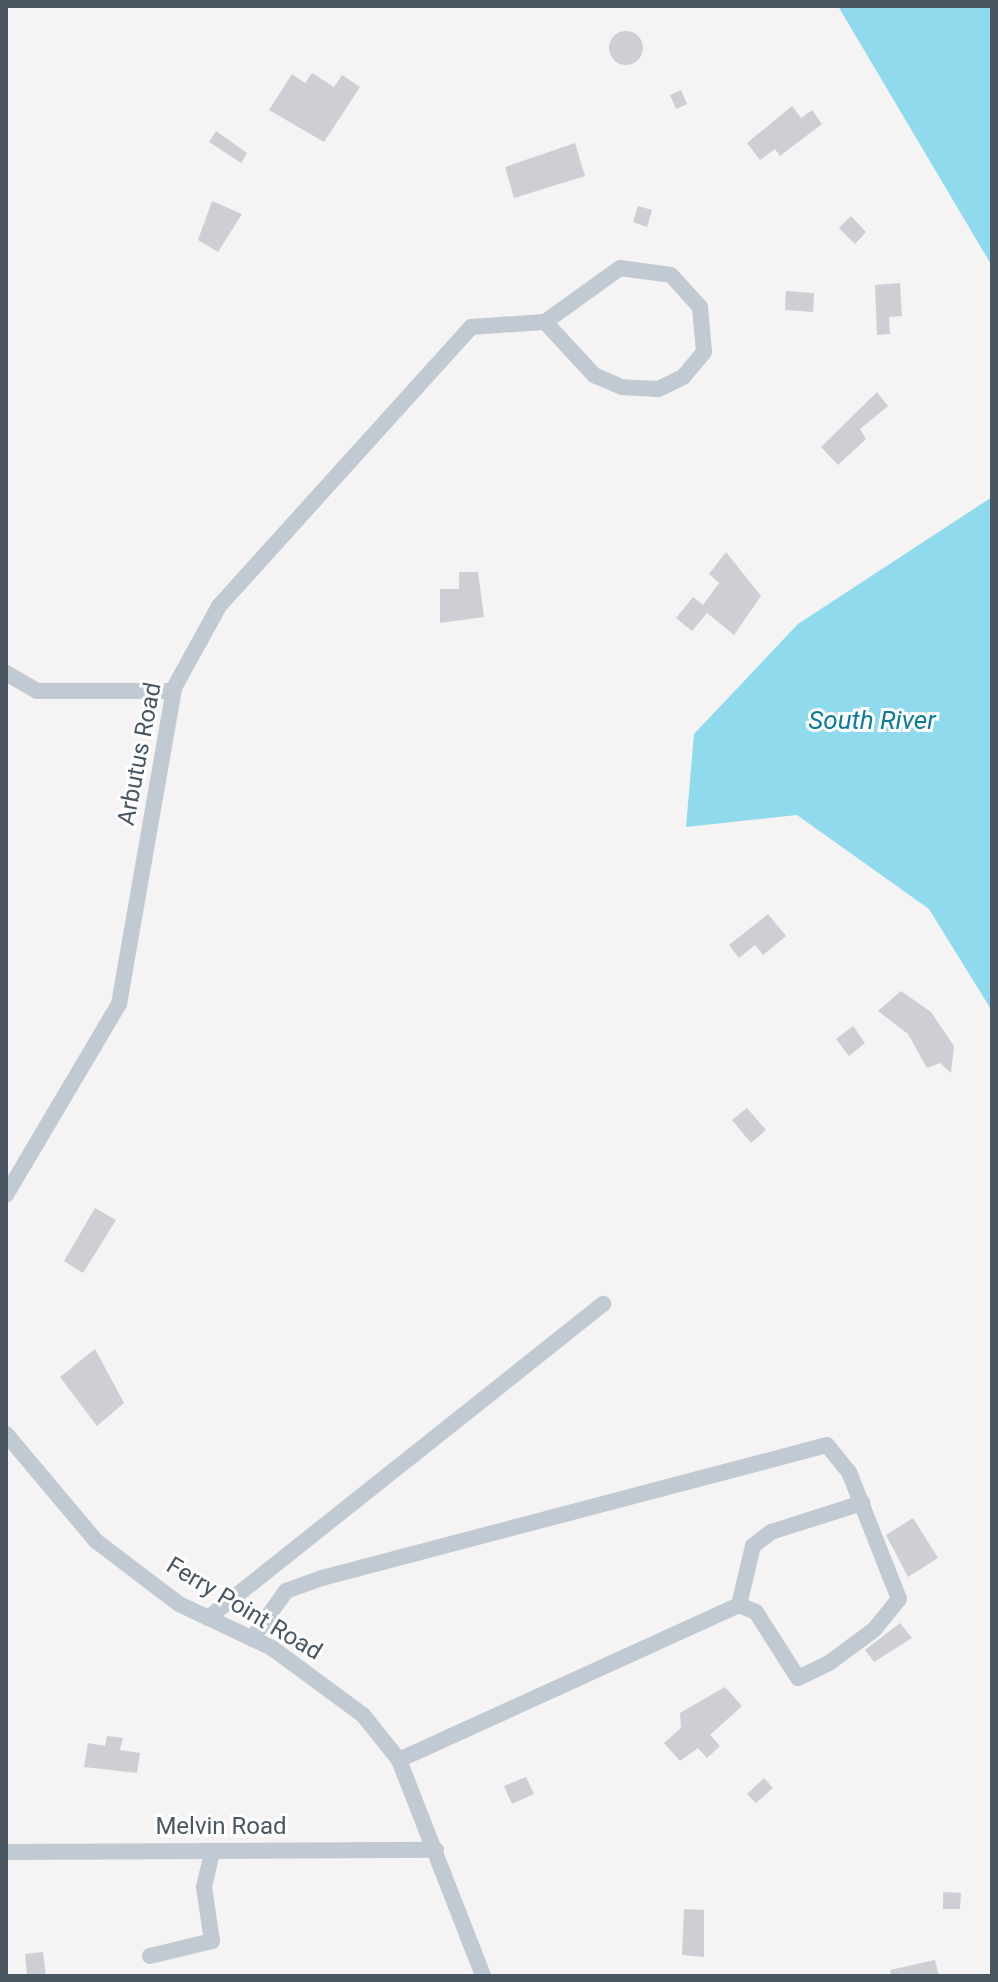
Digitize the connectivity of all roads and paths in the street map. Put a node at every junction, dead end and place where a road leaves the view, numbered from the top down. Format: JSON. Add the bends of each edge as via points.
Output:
{"nodes":[{"id":1,"x":545,"y":322,"type":"junction"},
{"id":2,"x":6,"y":673,"type":"edge"},
{"id":3,"x":173,"y":691,"type":"junction"},
{"id":4,"x":6,"y":1195,"type":"edge"},
{"id":5,"x":603,"y":1304,"type":"dead end"},
{"id":6,"x":6,"y":1434,"type":"edge"},
{"id":7,"x":862,"y":1503,"type":"junction"},
{"id":8,"x":739,"y":1605,"type":"junction"},
{"id":9,"x":208,"y":1618,"type":"junction"},
{"id":10,"x":252,"y":1639,"type":"junction"},
{"id":11,"x":399,"y":1760,"type":"junction"},
{"id":12,"x":436,"y":1850,"type":"junction"},
{"id":13,"x":212,"y":1851,"type":"junction"},
{"id":14,"x":6,"y":1852,"type":"edge"},
{"id":15,"x":150,"y":1956,"type":"dead end"},
{"id":16,"x":483,"y":1976,"type":"edge"}],
"edges":[{"from":1,"to":1,"type":"street","via":[[594,375],[622,387],[658,389],[683,377],[704,352],[700,307],[671,275],[620,268]]},
{"from":1,"to":3,"type":"street","name":"Arbutus Road","via":[[471,327],[219,606]]},
{"from":2,"to":3,"type":"street","via":[[37,691]]},
{"from":3,"to":4,"type":"street","name":"Arbutus Road","via":[[119,1004]]},
{"from":5,"to":9,"type":"street"},
{"from":6,"to":9,"type":"street","name":"Ferry Point Road","via":[[96,1541]]},
{"from":7,"to":8,"type":"street","via":[[771,1532],[753,1546]]},
{"from":7,"to":8,"type":"street","via":[[899,1599],[875,1629],[798,1678],[756,1612]]},
{"from":7,"to":10,"type":"street","via":[[827,1445],[322,1578],[286,1591]]},
{"from":8,"to":11,"type":"street"},
{"from":9,"to":10,"type":"street","name":"Ferry Point Road"},
{"from":10,"to":11,"type":"street","name":"Ferry Point Road","via":[[363,1715]]},
{"from":11,"to":12,"type":"street","name":"Ferry Point Road"},
{"from":12,"to":13,"type":"street","name":"Melvin Road"},
{"from":12,"to":16,"type":"street","name":"Ferry Point Road"},
{"from":13,"to":14,"type":"street","name":"Melvin Road"},
{"from":13,"to":15,"type":"street","via":[[204,1887],[212,1941]]}]}
